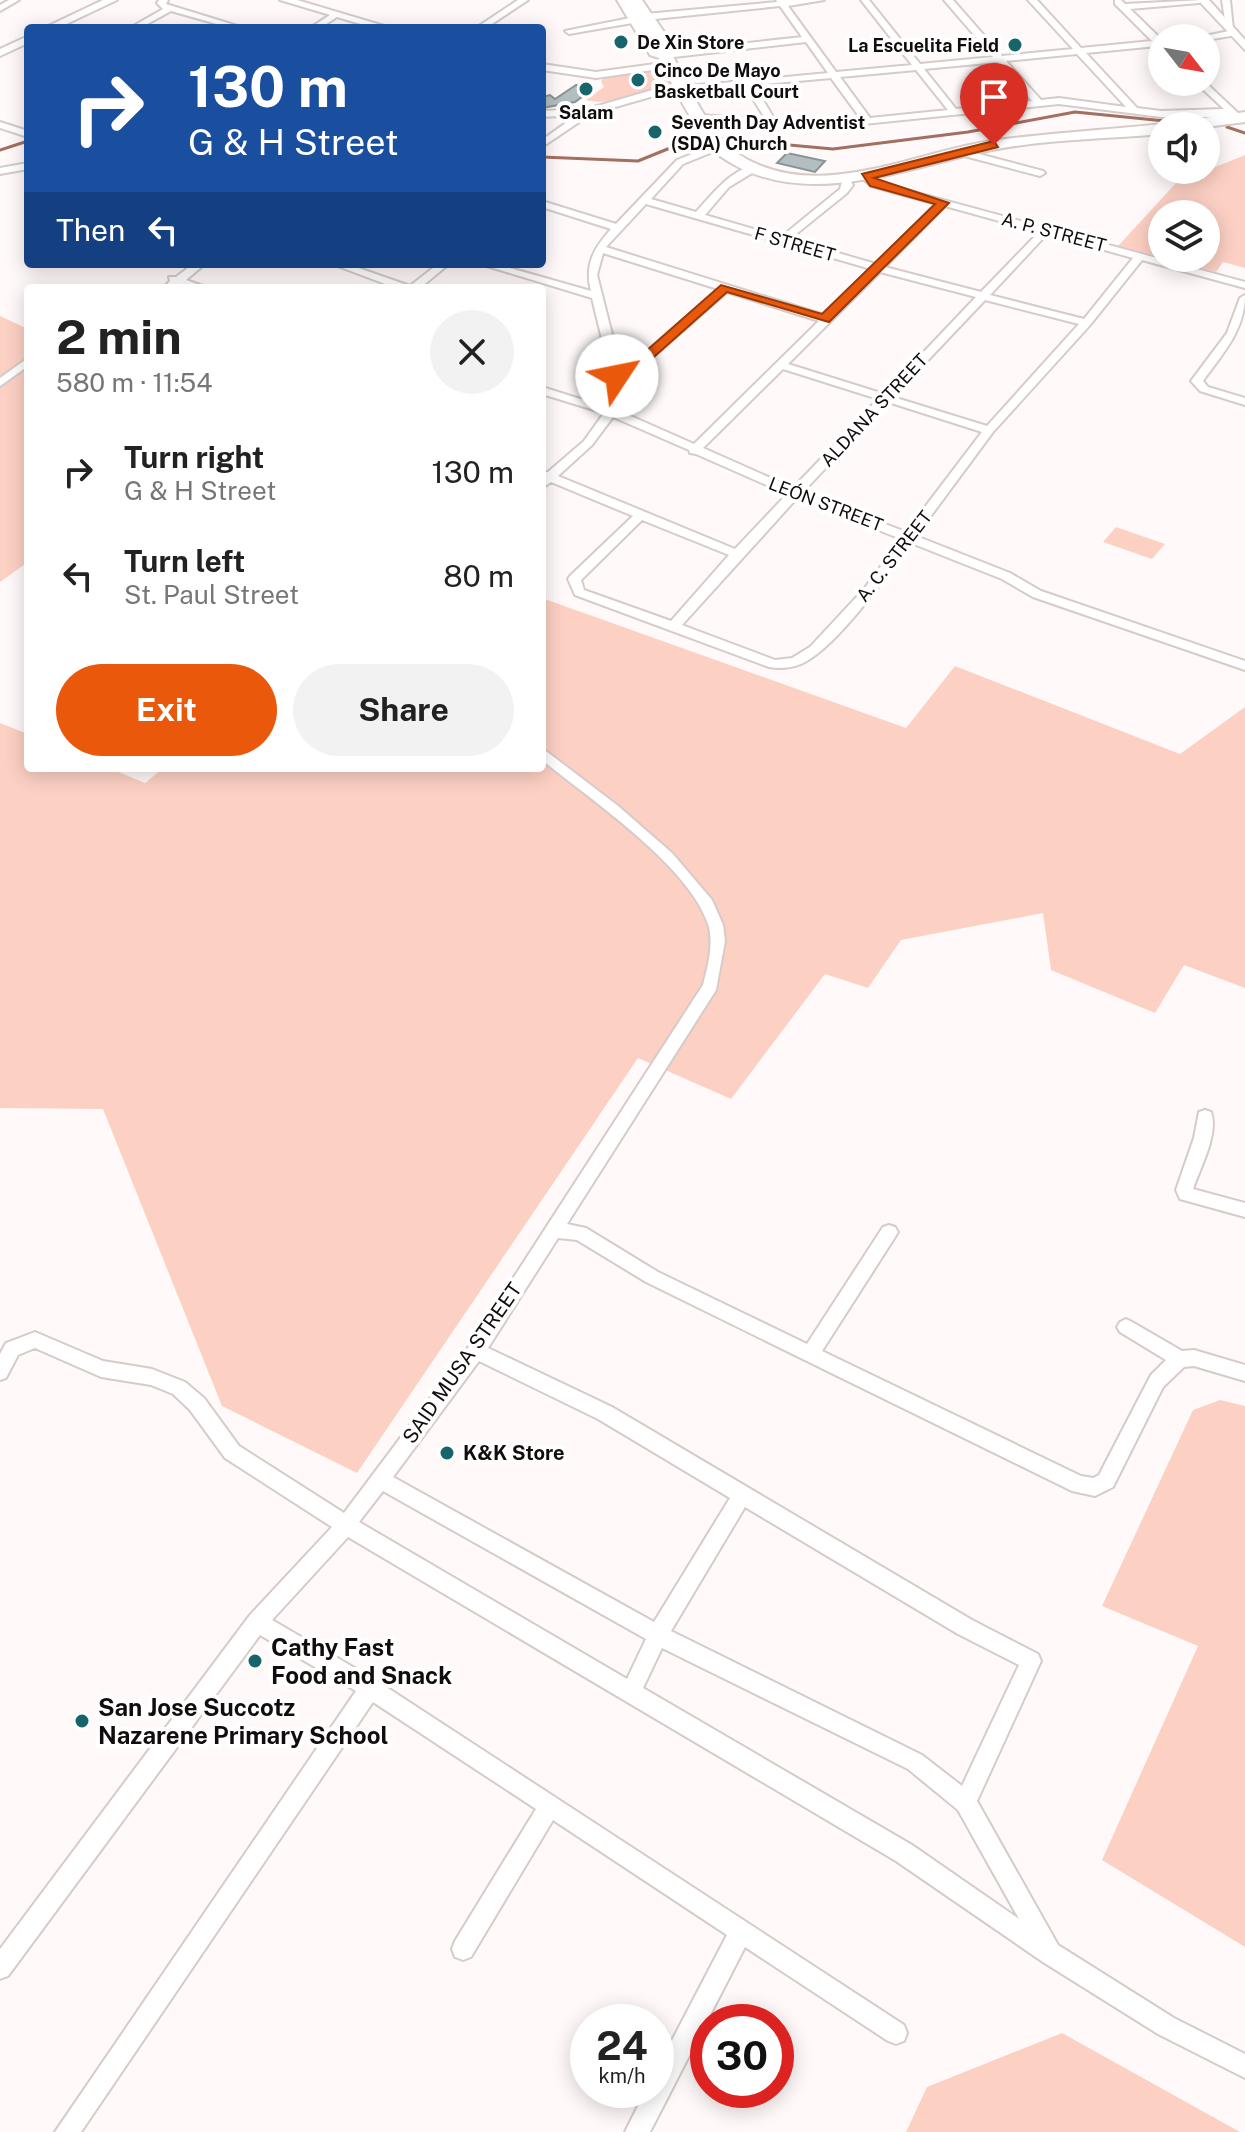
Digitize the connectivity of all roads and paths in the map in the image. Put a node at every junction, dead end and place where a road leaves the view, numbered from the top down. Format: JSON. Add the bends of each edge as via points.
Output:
{"nodes":[{"id":1,"x":15,"y":0,"type":"edge"},
{"id":2,"x":112,"y":0,"type":"edge"},
{"id":3,"x":524,"y":0,"type":"edge"},
{"id":4,"x":624,"y":0,"type":"edge"},
{"id":5,"x":635,"y":0,"type":"edge"},
{"id":6,"x":820,"y":0,"type":"edge"},
{"id":7,"x":865,"y":0,"type":"edge"},
{"id":8,"x":948,"y":0,"type":"edge"},
{"id":9,"x":1032,"y":0,"type":"edge"},
{"id":10,"x":1201,"y":0,"type":"edge"},
{"id":11,"x":1226,"y":0,"type":"edge"},
{"id":12,"x":292,"y":1,"type":"edge"},
{"id":13,"x":781,"y":2,"type":"edge"},
{"id":14,"x":167,"y":4,"type":"edge"},
{"id":15,"x":1120,"y":4,"type":"edge"},
{"id":16,"x":0,"y":8,"type":"edge"},
{"id":17,"x":336,"y":15,"type":"junction"},
{"id":18,"x":640,"y":19,"type":"junction"},
{"id":19,"x":58,"y":24,"type":"edge"},
{"id":20,"x":140,"y":24,"type":"edge"},
{"id":21,"x":219,"y":24,"type":"edge"},
{"id":22,"x":321,"y":24,"type":"edge"},
{"id":23,"x":371,"y":24,"type":"edge"},
{"id":24,"x":486,"y":24,"type":"edge"},
{"id":25,"x":1232,"y":30,"type":"junction"},
{"id":26,"x":569,"y":31,"type":"dead end"},
{"id":27,"x":1148,"y":31,"type":"edge"},
{"id":28,"x":1220,"y":33,"type":"edge"},
{"id":29,"x":806,"y":39,"type":"junction"},
{"id":30,"x":24,"y":41,"type":"edge"},
{"id":31,"x":1148,"y":45,"type":"edge"},
{"id":32,"x":1245,"y":47,"type":"edge"},
{"id":33,"x":1079,"y":51,"type":"junction"},
{"id":34,"x":0,"y":53,"type":"edge"},
{"id":35,"x":667,"y":60,"type":"junction"},
{"id":36,"x":999,"y":60,"type":"junction"},
{"id":37,"x":917,"y":67,"type":"junction"},
{"id":38,"x":546,"y":68,"type":"edge"},
{"id":39,"x":833,"y":76,"type":"junction"},
{"id":40,"x":749,"y":85,"type":"junction"},
{"id":41,"x":683,"y":91,"type":"junction"},
{"id":42,"x":1123,"y":95,"type":"junction"},
{"id":43,"x":1216,"y":96,"type":"edge"},
{"id":44,"x":1038,"y":102,"type":"junction"},
{"id":45,"x":1085,"y":102,"type":"junction"},
{"id":46,"x":1134,"y":110,"type":"junction"},
{"id":47,"x":588,"y":112,"type":"junction"},
{"id":48,"x":955,"y":113,"type":"junction"},
{"id":49,"x":546,"y":114,"type":"edge"},
{"id":50,"x":1238,"y":116,"type":"edge"},
{"id":51,"x":700,"y":118,"type":"junction"},
{"id":52,"x":868,"y":122,"type":"junction"},
{"id":53,"x":773,"y":124,"type":"junction"},
{"id":54,"x":0,"y":125,"type":"edge"},
{"id":55,"x":12,"y":129,"type":"junction"},
{"id":56,"x":1148,"y":130,"type":"edge"},
{"id":57,"x":24,"y":133,"type":"edge"},
{"id":58,"x":0,"y":136,"type":"edge"},
{"id":59,"x":546,"y":141,"type":"edge"},
{"id":60,"x":717,"y":147,"type":"junction"},
{"id":61,"x":960,"y":152,"type":"junction"},
{"id":62,"x":24,"y":167,"type":"edge"},
{"id":63,"x":754,"y":168,"type":"junction"},
{"id":64,"x":0,"y":171,"type":"edge"},
{"id":65,"x":1040,"y":173,"type":"dead end"},
{"id":66,"x":866,"y":177,"type":"junction"},
{"id":67,"x":846,"y":180,"type":"junction"},
{"id":68,"x":644,"y":200,"type":"junction"},
{"id":69,"x":943,"y":203,"type":"junction"},
{"id":70,"x":546,"y":205,"type":"edge"},
{"id":71,"x":698,"y":216,"type":"junction"},
{"id":72,"x":616,"y":227,"type":"junction"},
{"id":73,"x":1046,"y":230,"type":"junction"},
{"id":74,"x":782,"y":241,"type":"junction"},
{"id":75,"x":599,"y":248,"type":"junction"},
{"id":76,"x":1140,"y":256,"type":"junction"},
{"id":77,"x":194,"y":268,"type":"edge"},
{"id":78,"x":348,"y":268,"type":"edge"},
{"id":79,"x":439,"y":268,"type":"edge"},
{"id":80,"x":495,"y":268,"type":"edge"},
{"id":81,"x":877,"y":268,"type":"junction"},
{"id":82,"x":172,"y":282,"type":"edge"},
{"id":83,"x":394,"y":284,"type":"edge"},
{"id":84,"x":419,"y":284,"type":"edge"},
{"id":85,"x":536,"y":284,"type":"edge"},
{"id":86,"x":1245,"y":285,"type":"edge"},
{"id":87,"x":546,"y":288,"type":"edge"},
{"id":88,"x":725,"y":288,"type":"junction"},
{"id":89,"x":981,"y":295,"type":"junction"},
{"id":90,"x":597,"y":296,"type":"junction"},
{"id":91,"x":1245,"y":298,"type":"edge"},
{"id":92,"x":825,"y":319,"type":"junction"},
{"id":93,"x":1086,"y":323,"type":"junction"},
{"id":94,"x":1232,"y":333,"type":"junction"},
{"id":95,"x":1245,"y":336,"type":"edge"},
{"id":96,"x":24,"y":364,"type":"edge"},
{"id":97,"x":781,"y":365,"type":"junction"},
{"id":98,"x":617,"y":376,"type":"junction"},
{"id":99,"x":0,"y":383,"type":"edge"},
{"id":100,"x":546,"y":391,"type":"edge"},
{"id":101,"x":884,"y":400,"type":"junction"},
{"id":102,"x":1245,"y":402,"type":"edge"},
{"id":103,"x":611,"y":412,"type":"junction"},
{"id":104,"x":989,"y":430,"type":"junction"},
{"id":105,"x":694,"y":451,"type":"junction"},
{"id":106,"x":546,"y":478,"type":"edge"},
{"id":107,"x":546,"y":479,"type":"edge"},
{"id":108,"x":795,"y":493,"type":"junction"},
{"id":109,"x":638,"y":517,"type":"junction"},
{"id":110,"x":910,"y":537,"type":"junction"},
{"id":111,"x":737,"y":554,"type":"junction"},
{"id":112,"x":673,"y":627,"type":"junction"},
{"id":113,"x":1245,"y":666,"type":"edge"},
{"id":114,"x":546,"y":756,"type":"edge"},
{"id":115,"x":1205,"y":1117,"type":"dead end"},
{"id":116,"x":1245,"y":1210,"type":"edge"},
{"id":117,"x":552,"y":1230,"type":"junction"},
{"id":118,"x":889,"y":1232,"type":"dead end"},
{"id":119,"x":1126,"y":1327,"type":"dead end"},
{"id":120,"x":476,"y":1351,"type":"junction"},
{"id":121,"x":811,"y":1353,"type":"junction"},
{"id":122,"x":1180,"y":1359,"type":"junction"},
{"id":123,"x":0,"y":1372,"type":"edge"},
{"id":124,"x":1245,"y":1373,"type":"edge"},
{"id":125,"x":380,"y":1479,"type":"junction"},
{"id":126,"x":742,"y":1495,"type":"junction"},
{"id":127,"x":346,"y":1525,"type":"junction"},
{"id":128,"x":257,"y":1622,"type":"junction"},
{"id":129,"x":658,"y":1635,"type":"junction"},
{"id":130,"x":370,"y":1688,"type":"junction"},
{"id":131,"x":632,"y":1690,"type":"junction"},
{"id":132,"x":966,"y":1802,"type":"junction"},
{"id":133,"x":549,"y":1807,"type":"junction"},
{"id":134,"x":740,"y":1933,"type":"junction"},
{"id":135,"x":463,"y":1949,"type":"dead end"},
{"id":136,"x":1051,"y":1954,"type":"junction"},
{"id":137,"x":0,"y":1968,"type":"edge"},
{"id":138,"x":896,"y":2033,"type":"dead end"},
{"id":139,"x":1245,"y":2066,"type":"edge"},
{"id":140,"x":67,"y":2132,"type":"edge"},
{"id":141,"x":637,"y":2132,"type":"edge"}],
"edges":[{"from":1,"to":16,"type":"street"},
{"from":2,"to":19,"type":"street"},
{"from":3,"to":24,"type":"street"},
{"from":4,"to":18,"type":"highway"},
{"from":5,"to":18,"type":"highway"},
{"from":6,"to":13,"type":"street"},
{"from":7,"to":37,"type":"street"},
{"from":8,"to":36,"type":"street"},
{"from":9,"to":33,"type":"street"},
{"from":10,"to":15,"type":"street"},
{"from":10,"to":25,"type":"street"},
{"from":11,"to":25,"type":"street"},
{"from":12,"to":17,"type":"street"},
{"from":13,"to":18,"type":"street"},
{"from":13,"to":29,"type":"street"},
{"from":14,"to":20,"type":"street"},
{"from":14,"to":21,"type":"street"},
{"from":15,"to":27,"type":"street"},
{"from":17,"to":22,"type":"street"},
{"from":17,"to":23,"type":"street"},
{"from":18,"to":26,"type":"street"},
{"from":18,"to":35,"type":"highway","via":[[655,52]]},
{"from":25,"to":28,"type":"street"},
{"from":25,"to":32,"type":"street"},
{"from":29,"to":35,"type":"street"},
{"from":29,"to":39,"type":"street"},
{"from":30,"to":34,"type":"street"},
{"from":31,"to":33,"type":"street"},
{"from":33,"to":36,"type":"street"},
{"from":33,"to":42,"type":"street"},
{"from":35,"to":38,"type":"street","via":[[596,75]]},
{"from":35,"to":41,"type":"highway"},
{"from":36,"to":37,"type":"street"},
{"from":36,"to":44,"type":"street"},
{"from":37,"to":39,"type":"street"},
{"from":37,"to":48,"type":"street"},
{"from":39,"to":40,"type":"street"},
{"from":39,"to":52,"type":"street"},
{"from":40,"to":41,"type":"street"},
{"from":40,"to":53,"type":"street"},
{"from":41,"to":47,"type":"street","via":[[642,95]]},
{"from":41,"to":51,"type":"highway"},
{"from":42,"to":45,"type":"street"},
{"from":42,"to":46,"type":"street"},
{"from":43,"to":50,"type":"street"},
{"from":44,"to":45,"type":"street"},
{"from":44,"to":48,"type":"street"},
{"from":45,"to":46,"type":"street"},
{"from":46,"to":50,"type":"street"},
{"from":47,"to":49,"type":"street"},
{"from":47,"to":59,"type":"street"},
{"from":48,"to":52,"type":"street"},
{"from":51,"to":53,"type":"street"},
{"from":51,"to":60,"type":"highway"},
{"from":52,"to":53,"type":"street"},
{"from":54,"to":55,"type":"street"},
{"from":55,"to":57,"type":"street"},
{"from":55,"to":58,"type":"street"},
{"from":56,"to":61,"type":"highway"},
{"from":60,"to":63,"type":"highway"},
{"from":60,"to":68,"type":"street","via":[[680,162]]},
{"from":61,"to":65,"type":"street"},
{"from":61,"to":66,"type":"highway"},
{"from":62,"to":64,"type":"street"},
{"from":63,"to":67,"type":"highway","via":[[803,179]]},
{"from":63,"to":71,"type":"street","via":[[726,185]]},
{"from":66,"to":67,"type":"highway"},
{"from":66,"to":69,"type":"street","name":"A. P. STREET","via":[[874,184]]},
{"from":67,"to":74,"type":"street","via":[[844,191]]},
{"from":68,"to":71,"type":"street","name":"F STREET"},
{"from":68,"to":72,"type":"street"},
{"from":69,"to":73,"type":"street","name":"A. P. STREET"},
{"from":69,"to":81,"type":"street"},
{"from":70,"to":72,"type":"street"},
{"from":71,"to":74,"type":"street","name":"F STREET"},
{"from":72,"to":75,"type":"street"},
{"from":73,"to":76,"type":"street","name":"A. P. STREET"},
{"from":73,"to":89,"type":"street","name":"ALDANA STREET"},
{"from":74,"to":81,"type":"street","name":"F STREET"},
{"from":75,"to":88,"type":"street"},
{"from":75,"to":90,"type":"street","via":[[592,275]]},
{"from":76,"to":86,"type":"street","name":"A. P. STREET"},
{"from":76,"to":93,"type":"street","name":"A. C. STREET"},
{"from":77,"to":82,"type":"street"},
{"from":78,"to":83,"type":"street"},
{"from":79,"to":84,"type":"street"},
{"from":80,"to":85,"type":"street"},
{"from":81,"to":89,"type":"street","name":"F STREET"},
{"from":81,"to":92,"type":"street"},
{"from":87,"to":90,"type":"street"},
{"from":88,"to":92,"type":"street"},
{"from":88,"to":98,"type":"street","via":[[633,369]]},
{"from":89,"to":93,"type":"street","name":"F STREET"},
{"from":89,"to":101,"type":"street","name":"ALDANA STREET"},
{"from":90,"to":98,"type":"street"},
{"from":91,"to":94,"type":"street"},
{"from":92,"to":97,"type":"street"},
{"from":93,"to":104,"type":"street","name":"A. C. STREET"},
{"from":94,"to":95,"type":"street"},
{"from":94,"to":102,"type":"street","via":[[1197,381],[1204,389]]},
{"from":96,"to":99,"type":"street"},
{"from":97,"to":101,"type":"street"},
{"from":97,"to":105,"type":"street"},
{"from":98,"to":103,"type":"street"},
{"from":100,"to":103,"type":"street","name":"LEÓN STREET"},
{"from":101,"to":104,"type":"street"},
{"from":101,"to":108,"type":"street","name":"ALDANA STREET"},
{"from":103,"to":105,"type":"street","name":"LEÓN STREET"},
{"from":103,"to":106,"type":"street","via":[[588,443]]},
{"from":104,"to":110,"type":"street","name":"A. C. STREET"},
{"from":105,"to":108,"type":"street","name":"LEÓN STREET"},
{"from":107,"to":109,"type":"street"},
{"from":108,"to":110,"type":"street","name":"LEÓN STREET"},
{"from":108,"to":111,"type":"street","name":"ALDANA STREET"},
{"from":109,"to":111,"type":"street"},
{"from":109,"to":112,"type":"street","name":"A. C. STREET","via":[[574,579],[579,592]]},
{"from":110,"to":112,"type":"street","name":"A. C. STREET","via":[[847,616],[815,650],[795,662],[774,664]]},
{"from":110,"to":113,"type":"street","name":"LEÓN STREET","via":[[1037,594]]},
{"from":111,"to":112,"type":"street","name":"ALDANA STREET"},
{"from":114,"to":117,"type":"street","name":"SAID MUSA STREET","via":[[703,897],[719,943],[711,986],[690,1023]]},
{"from":115,"to":116,"type":"street","via":[[1184,1190]]},
{"from":117,"to":120,"type":"street","name":"SAID MUSA STREET"},
{"from":117,"to":121,"type":"street","via":[[580,1233],[652,1277]]},
{"from":118,"to":121,"type":"street"},
{"from":119,"to":122,"type":"street"},
{"from":120,"to":125,"type":"street","name":"SAID MUSA STREET"},
{"from":120,"to":126,"type":"street","via":[[605,1413]]},
{"from":121,"to":122,"type":"street","via":[[1064,1481],[1095,1487],[1115,1466],[1157,1381]]},
{"from":122,"to":124,"type":"street"},
{"from":123,"to":127,"type":"street","via":[[12,1349],[35,1340],[101,1369],[152,1377],[179,1388],[232,1452]]},
{"from":125,"to":127,"type":"street","name":"SAID MUSA STREET"},
{"from":125,"to":129,"type":"street"},
{"from":126,"to":129,"type":"street"},
{"from":126,"to":132,"type":"street","via":[[1031,1661]]},
{"from":127,"to":128,"type":"street","name":"SAID MUSA STREET"},
{"from":127,"to":131,"type":"street"},
{"from":128,"to":130,"type":"street"},
{"from":128,"to":137,"type":"street","name":"SAID MUSA STREET"},
{"from":129,"to":131,"type":"street"},
{"from":129,"to":132,"type":"street","via":[[915,1762]]},
{"from":130,"to":133,"type":"street"},
{"from":130,"to":140,"type":"street"},
{"from":131,"to":136,"type":"street","via":[[904,1853]]},
{"from":132,"to":136,"type":"street"},
{"from":133,"to":134,"type":"street"},
{"from":133,"to":135,"type":"street"},
{"from":134,"to":138,"type":"street"},
{"from":134,"to":141,"type":"street"},
{"from":136,"to":139,"type":"street","via":[[1166,2026]]}]}
